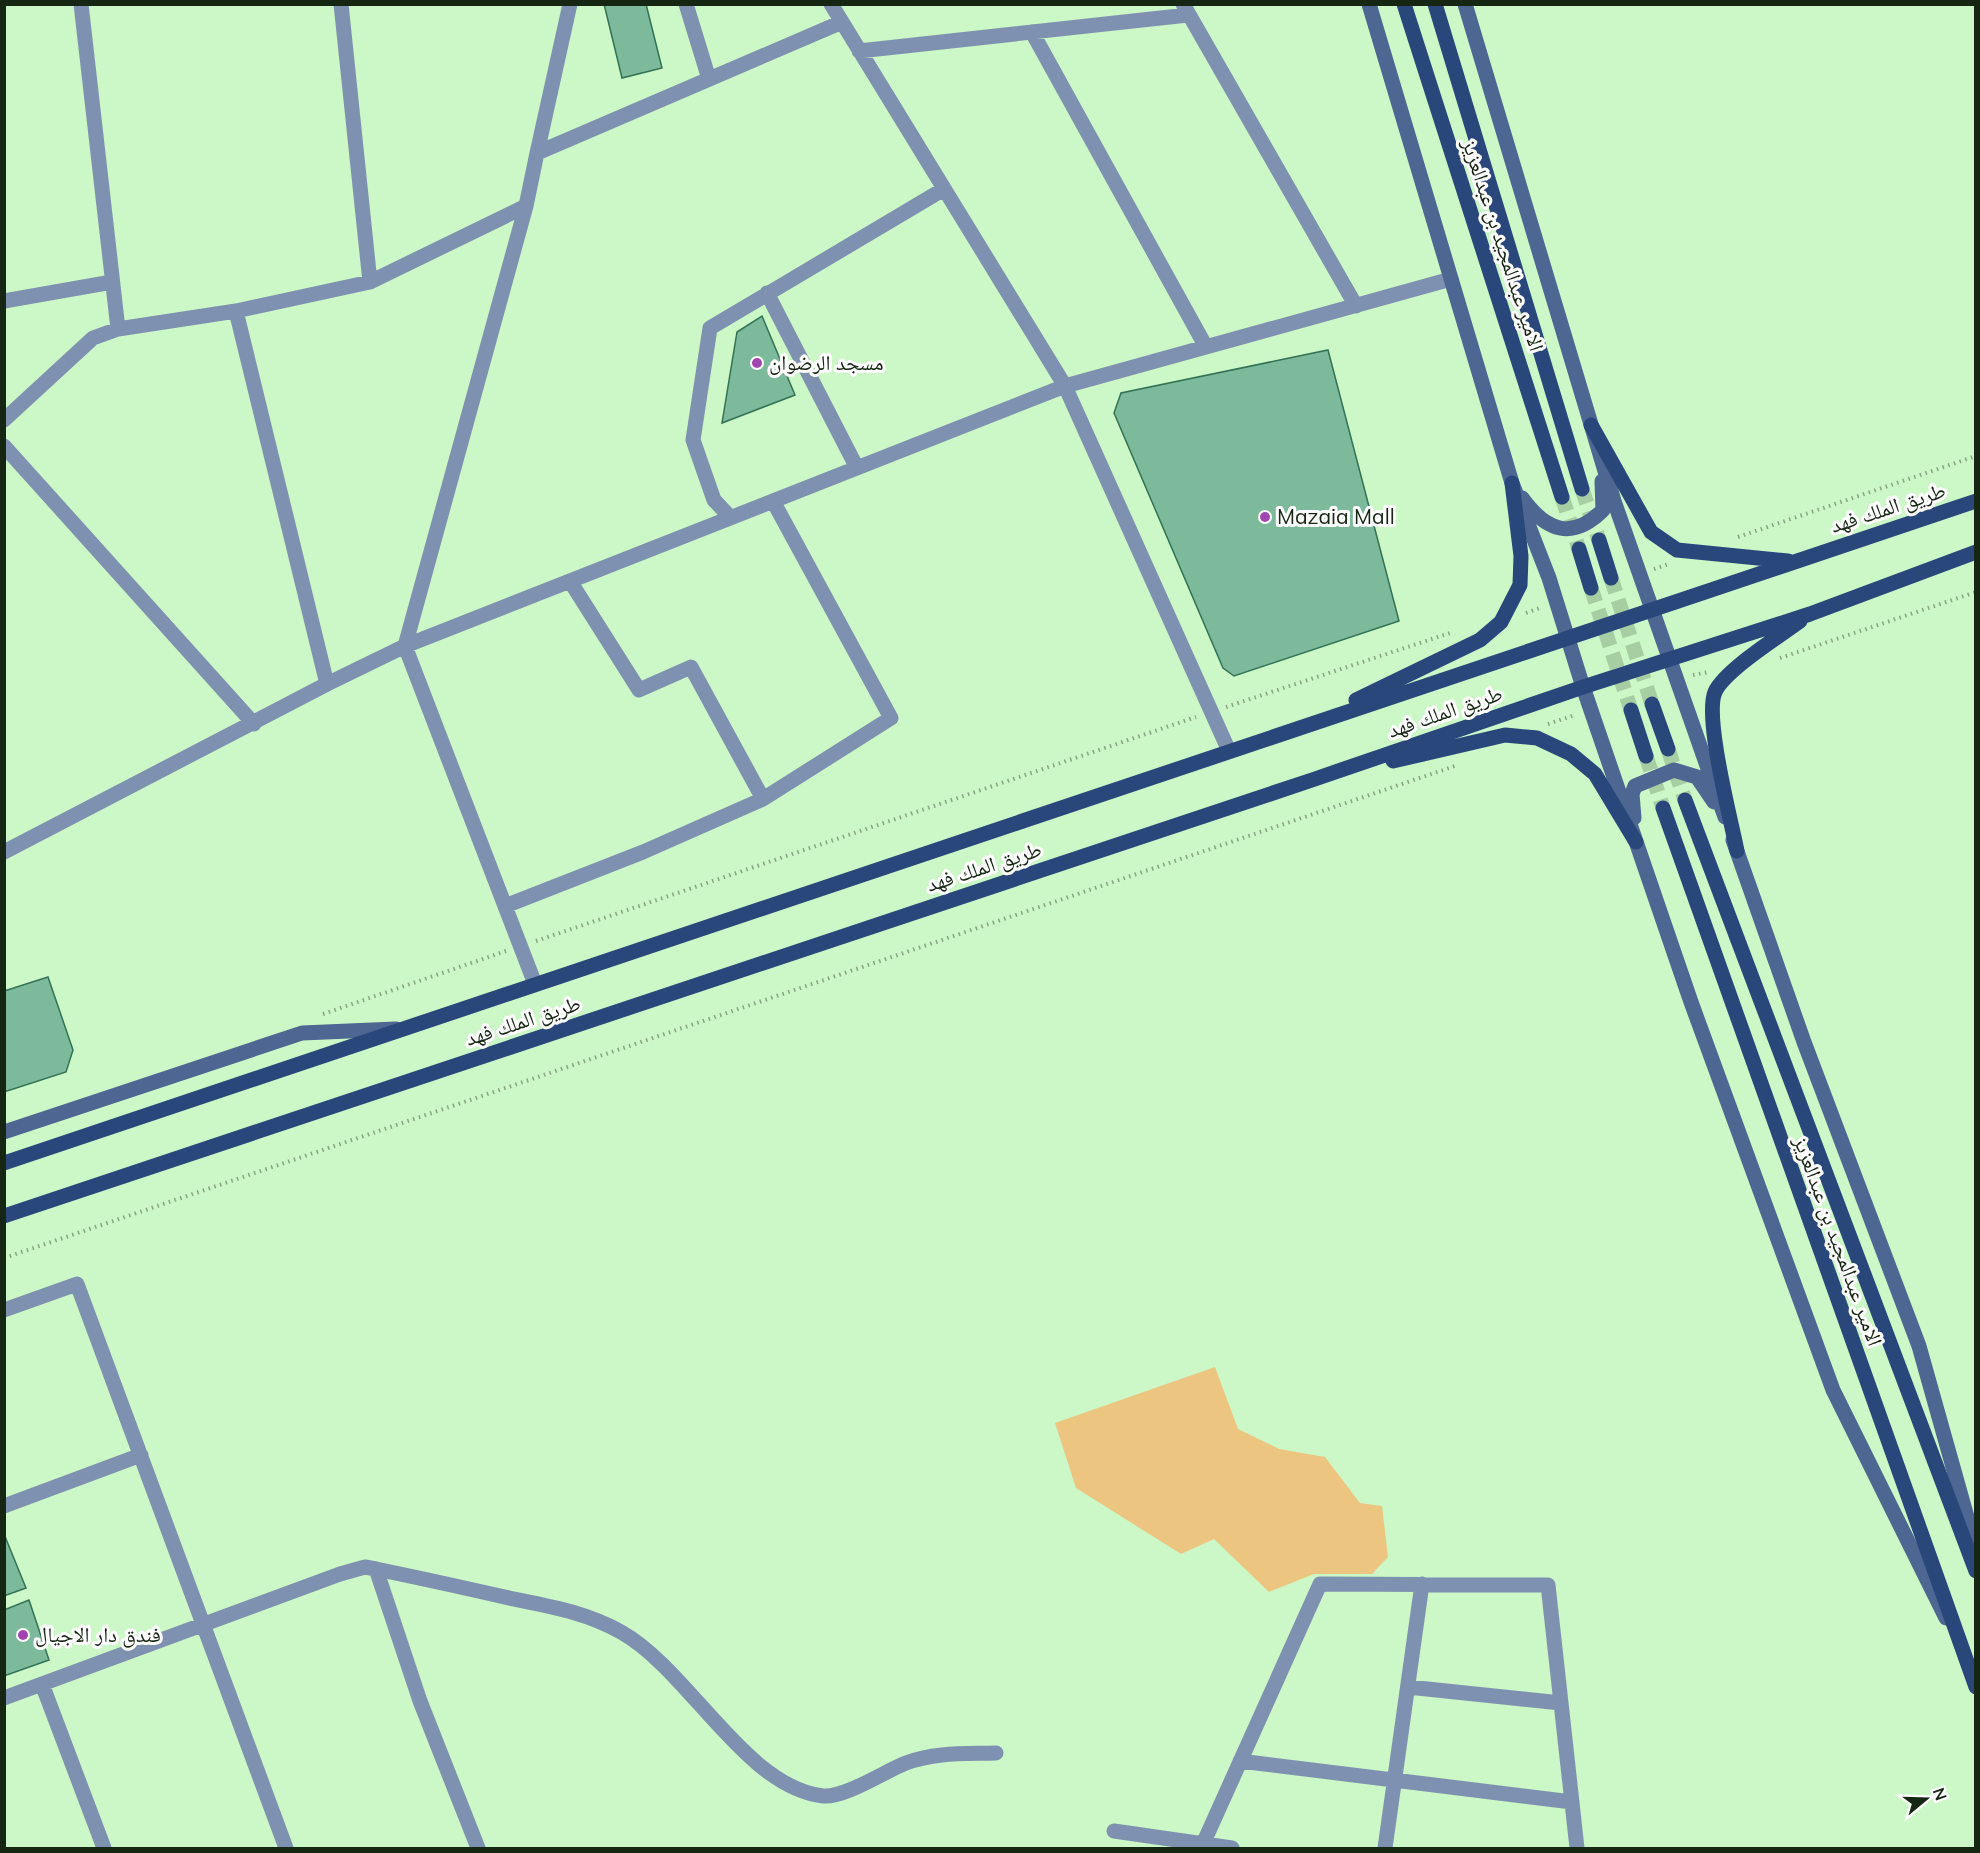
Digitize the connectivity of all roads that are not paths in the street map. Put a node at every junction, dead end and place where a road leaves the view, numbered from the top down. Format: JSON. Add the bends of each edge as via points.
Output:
{"nodes":[{"id":1,"x":81,"y":4,"type":"edge"},
{"id":2,"x":341,"y":4,"type":"edge"},
{"id":3,"x":570,"y":4,"type":"edge"},
{"id":4,"x":686,"y":4,"type":"edge"},
{"id":5,"x":831,"y":4,"type":"edge"},
{"id":6,"x":1369,"y":4,"type":"edge"},
{"id":7,"x":1404,"y":4,"type":"edge"},
{"id":8,"x":1435,"y":4,"type":"edge"},
{"id":9,"x":1465,"y":4,"type":"edge"},
{"id":10,"x":1186,"y":10,"type":"edge"},
{"id":11,"x":842,"y":22,"type":"junction"},
{"id":12,"x":1032,"y":32,"type":"junction"},
{"id":13,"x":859,"y":51,"type":"junction"},
{"id":14,"x":709,"y":79,"type":"junction"},
{"id":15,"x":537,"y":153,"type":"junction"},
{"id":16,"x":944,"y":189,"type":"junction"},
{"id":17,"x":526,"y":206,"type":"junction"},
{"id":18,"x":1451,"y":279,"type":"junction"},
{"id":19,"x":112,"y":282,"type":"junction"},
{"id":20,"x":370,"y":282,"type":"junction"},
{"id":21,"x":767,"y":293,"type":"junction"},
{"id":22,"x":4,"y":300,"type":"edge"},
{"id":23,"x":1356,"y":306,"type":"junction"},
{"id":24,"x":236,"y":311,"type":"junction"},
{"id":25,"x":118,"y":329,"type":"junction"},
{"id":26,"x":1206,"y":347,"type":"junction"},
{"id":27,"x":1065,"y":386,"type":"junction"},
{"id":28,"x":4,"y":420,"type":"edge"},
{"id":29,"x":1592,"y":431,"type":"junction"},
{"id":30,"x":4,"y":446,"type":"edge"},
{"id":31,"x":857,"y":468,"type":"junction"},
{"id":32,"x":1512,"y":483,"type":"junction"},
{"id":33,"x":1582,"y":489,"type":"tunnel mouth"},
{"id":34,"x":1562,"y":497,"type":"tunnel mouth"},
{"id":35,"x":773,"y":501,"type":"junction"},
{"id":36,"x":1976,"y":501,"type":"edge"},
{"id":37,"x":730,"y":518,"type":"junction"},
{"id":38,"x":1599,"y":540,"type":"tunnel mouth"},
{"id":39,"x":1579,"y":549,"type":"tunnel mouth"},
{"id":40,"x":1976,"y":552,"type":"edge"},
{"id":41,"x":1794,"y":562,"type":"junction"},
{"id":42,"x":1611,"y":578,"type":"tunnel mouth"},
{"id":43,"x":570,"y":581,"type":"junction"},
{"id":44,"x":1592,"y":588,"type":"tunnel mouth"},
{"id":45,"x":1651,"y":610,"type":"junction"},
{"id":46,"x":1810,"y":614,"type":"junction"},
{"id":47,"x":1568,"y":637,"type":"junction"},
{"id":48,"x":405,"y":646,"type":"junction"},
{"id":49,"x":1668,"y":660,"type":"junction"},
{"id":50,"x":327,"y":684,"type":"junction"},
{"id":51,"x":1583,"y":687,"type":"junction"},
{"id":52,"x":1652,"y":704,"type":"tunnel mouth"},
{"id":53,"x":1631,"y":710,"type":"tunnel mouth"},
{"id":54,"x":254,"y":724,"type":"junction"},
{"id":55,"x":1298,"y":728,"type":"junction"},
{"id":56,"x":1668,"y":748,"type":"tunnel mouth"},
{"id":57,"x":1229,"y":751,"type":"junction"},
{"id":58,"x":1646,"y":756,"type":"tunnel mouth"},
{"id":59,"x":1312,"y":780,"type":"junction"},
{"id":60,"x":763,"y":799,"type":"junction"},
{"id":61,"x":1685,"y":800,"type":"tunnel mouth"},
{"id":62,"x":1663,"y":808,"type":"tunnel mouth"},
{"id":63,"x":1725,"y":819,"type":"junction"},
{"id":64,"x":1636,"y":842,"type":"junction"},
{"id":65,"x":1737,"y":851,"type":"junction"},
{"id":66,"x":4,"y":852,"type":"edge"},
{"id":67,"x":505,"y":906,"type":"junction"},
{"id":68,"x":535,"y":984,"type":"junction"},
{"id":69,"x":402,"y":1029,"type":"junction"},
{"id":70,"x":4,"y":1132,"type":"edge"},
{"id":71,"x":4,"y":1163,"type":"edge"},
{"id":72,"x":4,"y":1216,"type":"edge"},
{"id":73,"x":4,"y":1310,"type":"edge"},
{"id":74,"x":141,"y":1455,"type":"junction"},
{"id":75,"x":4,"y":1506,"type":"edge"},
{"id":76,"x":1976,"y":1549,"type":"edge"},
{"id":77,"x":376,"y":1569,"type":"junction"},
{"id":78,"x":1976,"y":1571,"type":"edge"},
{"id":79,"x":1422,"y":1584,"type":"junction"},
{"id":80,"x":203,"y":1625,"type":"junction"},
{"id":81,"x":1964,"y":1654,"type":"junction"},
{"id":82,"x":42,"y":1684,"type":"junction"},
{"id":83,"x":1408,"y":1687,"type":"junction"},
{"id":84,"x":1976,"y":1687,"type":"edge"},
{"id":85,"x":4,"y":1698,"type":"edge"},
{"id":86,"x":1561,"y":1703,"type":"junction"},
{"id":87,"x":996,"y":1754,"type":"dead end"},
{"id":88,"x":1240,"y":1761,"type":"junction"},
{"id":89,"x":1395,"y":1780,"type":"junction"},
{"id":90,"x":1572,"y":1802,"type":"junction"},
{"id":91,"x":1114,"y":1831,"type":"dead end"},
{"id":92,"x":1203,"y":1844,"type":"junction"},
{"id":93,"x":104,"y":1848,"type":"edge"},
{"id":94,"x":286,"y":1848,"type":"edge"},
{"id":95,"x":478,"y":1848,"type":"edge"},
{"id":96,"x":1233,"y":1848,"type":"edge"},
{"id":97,"x":1385,"y":1848,"type":"edge"},
{"id":98,"x":1577,"y":1848,"type":"edge"}],
"edges":[{"from":1,"to":19,"type":"street"},
{"from":2,"to":20,"type":"street"},
{"from":3,"to":15,"type":"street"},
{"from":4,"to":14,"type":"street"},
{"from":5,"to":11,"type":"street"},
{"from":6,"to":18,"type":"street"},
{"from":7,"to":34,"type":"main road","name":"الامير عبدالمجيد بن عبدالعزيز"},
{"from":8,"to":33,"type":"main road","name":"الامير عبدالمجيد بن عبدالعزيز"},
{"from":9,"to":29,"type":"street"},
{"from":10,"to":12,"type":"street"},
{"from":10,"to":23,"type":"street"},
{"from":11,"to":13,"type":"street"},
{"from":11,"to":14,"type":"street"},
{"from":12,"to":13,"type":"street"},
{"from":12,"to":26,"type":"street"},
{"from":13,"to":16,"type":"street"},
{"from":14,"to":15,"type":"street"},
{"from":15,"to":17,"type":"street"},
{"from":16,"to":21,"type":"street"},
{"from":16,"to":27,"type":"street"},
{"from":17,"to":20,"type":"street"},
{"from":17,"to":48,"type":"street"},
{"from":18,"to":23,"type":"street"},
{"from":18,"to":32,"type":"street"},
{"from":19,"to":22,"type":"street"},
{"from":19,"to":25,"type":"street"},
{"from":20,"to":24,"type":"street"},
{"from":21,"to":31,"type":"street"},
{"from":21,"to":37,"type":"street","via":[[710,328],[693,440],[714,500]]},
{"from":23,"to":26,"type":"street"},
{"from":24,"to":25,"type":"street"},
{"from":24,"to":50,"type":"street"},
{"from":25,"to":28,"type":"street","via":[[93,338]]},
{"from":26,"to":27,"type":"street"},
{"from":27,"to":31,"type":"street"},
{"from":27,"to":57,"type":"street"},
{"from":29,"to":32,"type":"street","via":[[1603,510],[1589,524],[1564,529],[1547,524],[1531,510]]},
{"from":29,"to":41,"type":"main road","via":[[1651,532],[1677,550]]},
{"from":29,"to":45,"type":"street"},
{"from":30,"to":54,"type":"street"},
{"from":31,"to":35,"type":"street"},
{"from":32,"to":47,"type":"street"},
{"from":32,"to":55,"type":"main road","via":[[1521,556],[1520,585],[1501,622],[1480,640]]},
{"from":35,"to":37,"type":"street"},
{"from":35,"to":60,"type":"street","via":[[891,718]]},
{"from":36,"to":41,"type":"main road","name":"طريق الملك فهد"},
{"from":37,"to":43,"type":"street"},
{"from":38,"to":42,"type":"main road"},
{"from":39,"to":44,"type":"main road"},
{"from":40,"to":46,"type":"main road","name":"طريق الملك فهد"},
{"from":41,"to":45,"type":"main road","name":"طريق الملك فهد"},
{"from":43,"to":48,"type":"street"},
{"from":43,"to":60,"type":"street","via":[[639,690],[691,667]]},
{"from":45,"to":47,"type":"main road","name":"طريق الملك فهد"},
{"from":45,"to":49,"type":"street"},
{"from":46,"to":49,"type":"main road","name":"طريق الملك فهد"},
{"from":46,"to":65,"type":"main road","via":[[1731,672],[1714,692],[1712,723]]},
{"from":47,"to":51,"type":"street"},
{"from":47,"to":55,"type":"main road","name":"طريق الملك فهد"},
{"from":48,"to":50,"type":"street"},
{"from":48,"to":67,"type":"street"},
{"from":49,"to":51,"type":"main road","name":"طريق الملك فهد"},
{"from":49,"to":63,"type":"street"},
{"from":50,"to":54,"type":"street"},
{"from":51,"to":59,"type":"main road","name":"طريق الملك فهد"},
{"from":51,"to":64,"type":"street"},
{"from":52,"to":56,"type":"main road"},
{"from":53,"to":58,"type":"main road"},
{"from":54,"to":66,"type":"street"},
{"from":55,"to":57,"type":"main road","name":"طريق الملك فهد"},
{"from":57,"to":68,"type":"main road","name":"طريق الملك فهد"},
{"from":59,"to":64,"type":"main road","via":[[1505,735],[1537,738],[1571,754],[1595,774]]},
{"from":59,"to":72,"type":"main road","name":"طريق الملك فهد"},
{"from":60,"to":67,"type":"street","via":[[644,852]]},
{"from":61,"to":78,"type":"main road","name":"الامير عبدالمجيد بن عبدالعزيز"},
{"from":62,"to":81,"type":"main road","name":"الامير عبدالمجيد بن عبدالعزيز"},
{"from":63,"to":64,"type":"street","via":[[1696,777],[1674,770],[1635,786],[1632,794]]},
{"from":63,"to":65,"type":"street"},
{"from":64,"to":81,"type":"street","via":[[1833,1390]]},
{"from":65,"to":76,"type":"street","via":[[1804,1042],[1919,1346]]},
{"from":67,"to":68,"type":"street"},
{"from":68,"to":69,"type":"main road","name":"طريق الملك فهد"},
{"from":69,"to":70,"type":"street","via":[[302,1033]]},
{"from":69,"to":71,"type":"main road","name":"طريق الملك فهد"},
{"from":73,"to":74,"type":"street","via":[[77,1284]]},
{"from":74,"to":75,"type":"street"},
{"from":74,"to":80,"type":"street"},
{"from":77,"to":80,"type":"street","via":[[365,1567],[340,1574]]},
{"from":77,"to":87,"type":"street","via":[[589,1616],[623,1633],[652,1653],[752,1760],[806,1793],[826,1796],[938,1754]]},
{"from":77,"to":95,"type":"street","via":[[420,1701]]},
{"from":79,"to":83,"type":"street"},
{"from":79,"to":86,"type":"street","via":[[1548,1585]]},
{"from":79,"to":88,"type":"street","via":[[1320,1584]]},
{"from":80,"to":82,"type":"street"},
{"from":80,"to":94,"type":"street"},
{"from":81,"to":84,"type":"main road","name":"الامير عبدالمجيد بن عبدالعزيز"},
{"from":82,"to":85,"type":"street"},
{"from":82,"to":93,"type":"street"},
{"from":83,"to":86,"type":"street"},
{"from":83,"to":89,"type":"street"},
{"from":86,"to":90,"type":"street"},
{"from":88,"to":89,"type":"street"},
{"from":88,"to":92,"type":"street"},
{"from":89,"to":90,"type":"street"},
{"from":89,"to":97,"type":"street"},
{"from":90,"to":98,"type":"street"},
{"from":91,"to":92,"type":"street"},
{"from":92,"to":96,"type":"street"}]}
